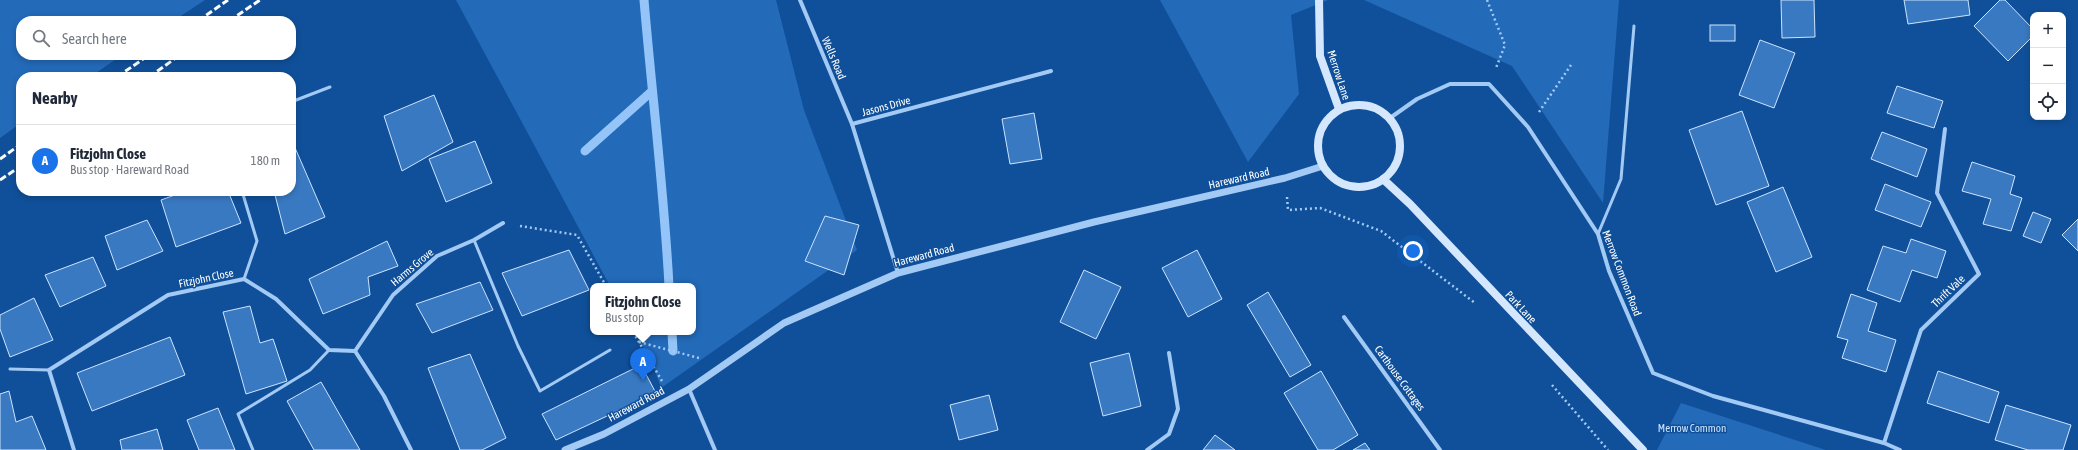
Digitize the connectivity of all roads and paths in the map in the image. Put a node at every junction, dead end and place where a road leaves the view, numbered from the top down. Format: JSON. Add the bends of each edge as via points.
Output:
{"nodes":[{"id":1,"x":800,"y":0,"type":"edge"},
{"id":2,"x":1319,"y":0,"type":"edge"},
{"id":3,"x":1487,"y":0,"type":"edge"},
{"id":4,"x":1634,"y":26,"type":"dead end"},
{"id":5,"x":1571,"y":65,"type":"dead end"},
{"id":6,"x":1051,"y":71,"type":"dead end"},
{"id":7,"x":1489,"y":84,"type":"junction"},
{"id":8,"x":330,"y":87,"type":"dead end"},
{"id":9,"x":296,"y":100,"type":"edge"},
{"id":10,"x":1339,"y":109,"type":"junction"},
{"id":11,"x":1390,"y":118,"type":"junction"},
{"id":12,"x":852,"y":124,"type":"junction"},
{"id":13,"x":1528,"y":127,"type":"junction"},
{"id":14,"x":1945,"y":129,"type":"dead end"},
{"id":15,"x":1323,"y":166,"type":"junction"},
{"id":16,"x":1285,"y":178,"type":"junction"},
{"id":17,"x":1383,"y":179,"type":"junction"},
{"id":18,"x":244,"y":196,"type":"edge"},
{"id":19,"x":503,"y":223,"type":"joint"},
{"id":20,"x":1598,"y":234,"type":"junction"},
{"id":21,"x":474,"y":240,"type":"junction"},
{"id":22,"x":898,"y":273,"type":"junction"},
{"id":23,"x":244,"y":279,"type":"junction"},
{"id":24,"x":604,"y":283,"type":"edge"},
{"id":25,"x":1481,"y":308,"type":"dead end"},
{"id":26,"x":1344,"y":317,"type":"dead end"},
{"id":27,"x":635,"y":335,"type":"edge"},
{"id":28,"x":639,"y":342,"type":"junction"},
{"id":29,"x":329,"y":350,"type":"junction"},
{"id":30,"x":610,"y":350,"type":"dead end"},
{"id":31,"x":355,"y":351,"type":"junction"},
{"id":32,"x":1170,"y":353,"type":"dead end"},
{"id":33,"x":725,"y":364,"type":"junction"},
{"id":34,"x":10,"y":369,"type":"dead end"},
{"id":35,"x":49,"y":370,"type":"junction"},
{"id":36,"x":1551,"y":384,"type":"dead end"},
{"id":37,"x":689,"y":389,"type":"junction"},
{"id":38,"x":672,"y":398,"type":"junction"},
{"id":39,"x":1884,"y":443,"type":"junction"},
{"id":40,"x":74,"y":450,"type":"edge"},
{"id":41,"x":253,"y":450,"type":"edge"},
{"id":42,"x":411,"y":450,"type":"edge"},
{"id":43,"x":565,"y":450,"type":"edge"},
{"id":44,"x":715,"y":450,"type":"edge"},
{"id":45,"x":1147,"y":450,"type":"edge"},
{"id":46,"x":1440,"y":450,"type":"edge"},
{"id":47,"x":1608,"y":450,"type":"edge"},
{"id":48,"x":1643,"y":450,"type":"edge"},
{"id":49,"x":1900,"y":450,"type":"edge"}],
"edges":[{"from":1,"to":12,"type":"street","name":"Wells Road"},
{"from":2,"to":10,"type":"main road","name":"Merrow Lane","via":[[1320,56]]},
{"from":3,"to":7,"type":"path","via":[[1505,45]]},
{"from":4,"to":20,"type":"lane","via":[[1621,179]]},
{"from":5,"to":13,"type":"path"},
{"from":6,"to":12,"type":"street","name":"Jasons Drive"},
{"from":7,"to":11,"type":"street","via":[[1450,84],[1417,99]]},
{"from":7,"to":13,"type":"street","name":"Merrow Common Road"},
{"from":8,"to":9,"type":"lane"},
{"from":10,"to":11,"type":"main road","via":[[1357,104],[1375,107]]},
{"from":10,"to":15,"type":"main road","via":[[1325,123],[1318,141]]},
{"from":11,"to":17,"type":"main road","via":[[1398,130],[1401,144],[1399,157]]},
{"from":12,"to":22,"type":"street","name":"Jasons Drive"},
{"from":13,"to":20,"type":"street","name":"Merrow Common Road"},
{"from":14,"to":39,"type":"street","name":"Thrift Vale","via":[[1937,193],[1979,274],[1921,330]]},
{"from":15,"to":16,"type":"street","name":"Hareward Road"},
{"from":15,"to":17,"type":"main road","via":[[1332,177],[1344,184],[1364,186]]},
{"from":16,"to":22,"type":"street","name":"Hareward Road","via":[[1094,222]]},
{"from":16,"to":25,"type":"path","via":[[1288,210],[1320,208],[1381,231]]},
{"from":17,"to":48,"type":"main road","name":"Park Lane","via":[[1410,204]]},
{"from":18,"to":23,"type":"lane","via":[[257,241]]},
{"from":19,"to":21,"type":"street","name":"Harms Grove"},
{"from":19,"to":24,"type":"path","via":[[577,235]]},
{"from":20,"to":39,"type":"street","name":"Merrow Common Road","via":[[1609,271],[1654,373],[1713,396]]},
{"from":21,"to":30,"type":"lane","via":[[518,346],[540,391]]},
{"from":21,"to":31,"type":"street","name":"Harms Grove","via":[[437,256],[393,295]]},
{"from":22,"to":33,"type":"street","name":"Hareward Road","via":[[784,323]]},
{"from":23,"to":29,"type":"street","name":"Fitzjohn Close","via":[[276,299]]},
{"from":23,"to":35,"type":"street","name":"Fitzjohn Close","via":[[168,295]]},
{"from":26,"to":46,"type":"street","name":"Carthouse Cottages"},
{"from":27,"to":28,"type":"path"},
{"from":28,"to":33,"type":"path"},
{"from":28,"to":38,"type":"path"},
{"from":29,"to":31,"type":"street"},
{"from":29,"to":41,"type":"lane","via":[[310,370],[238,414]]},
{"from":31,"to":42,"type":"street","via":[[384,396]]},
{"from":32,"to":45,"type":"street","via":[[1178,409],[1170,434]]},
{"from":33,"to":37,"type":"street","name":"Hareward Road"},
{"from":34,"to":35,"type":"lane"},
{"from":35,"to":40,"type":"street"},
{"from":36,"to":47,"type":"path"},
{"from":37,"to":38,"type":"street","name":"Hareward Road"},
{"from":37,"to":44,"type":"street"},
{"from":38,"to":43,"type":"street","name":"Hareward Road","via":[[604,434]]},
{"from":39,"to":49,"type":"street","name":"Merrow Common Road"}]}
